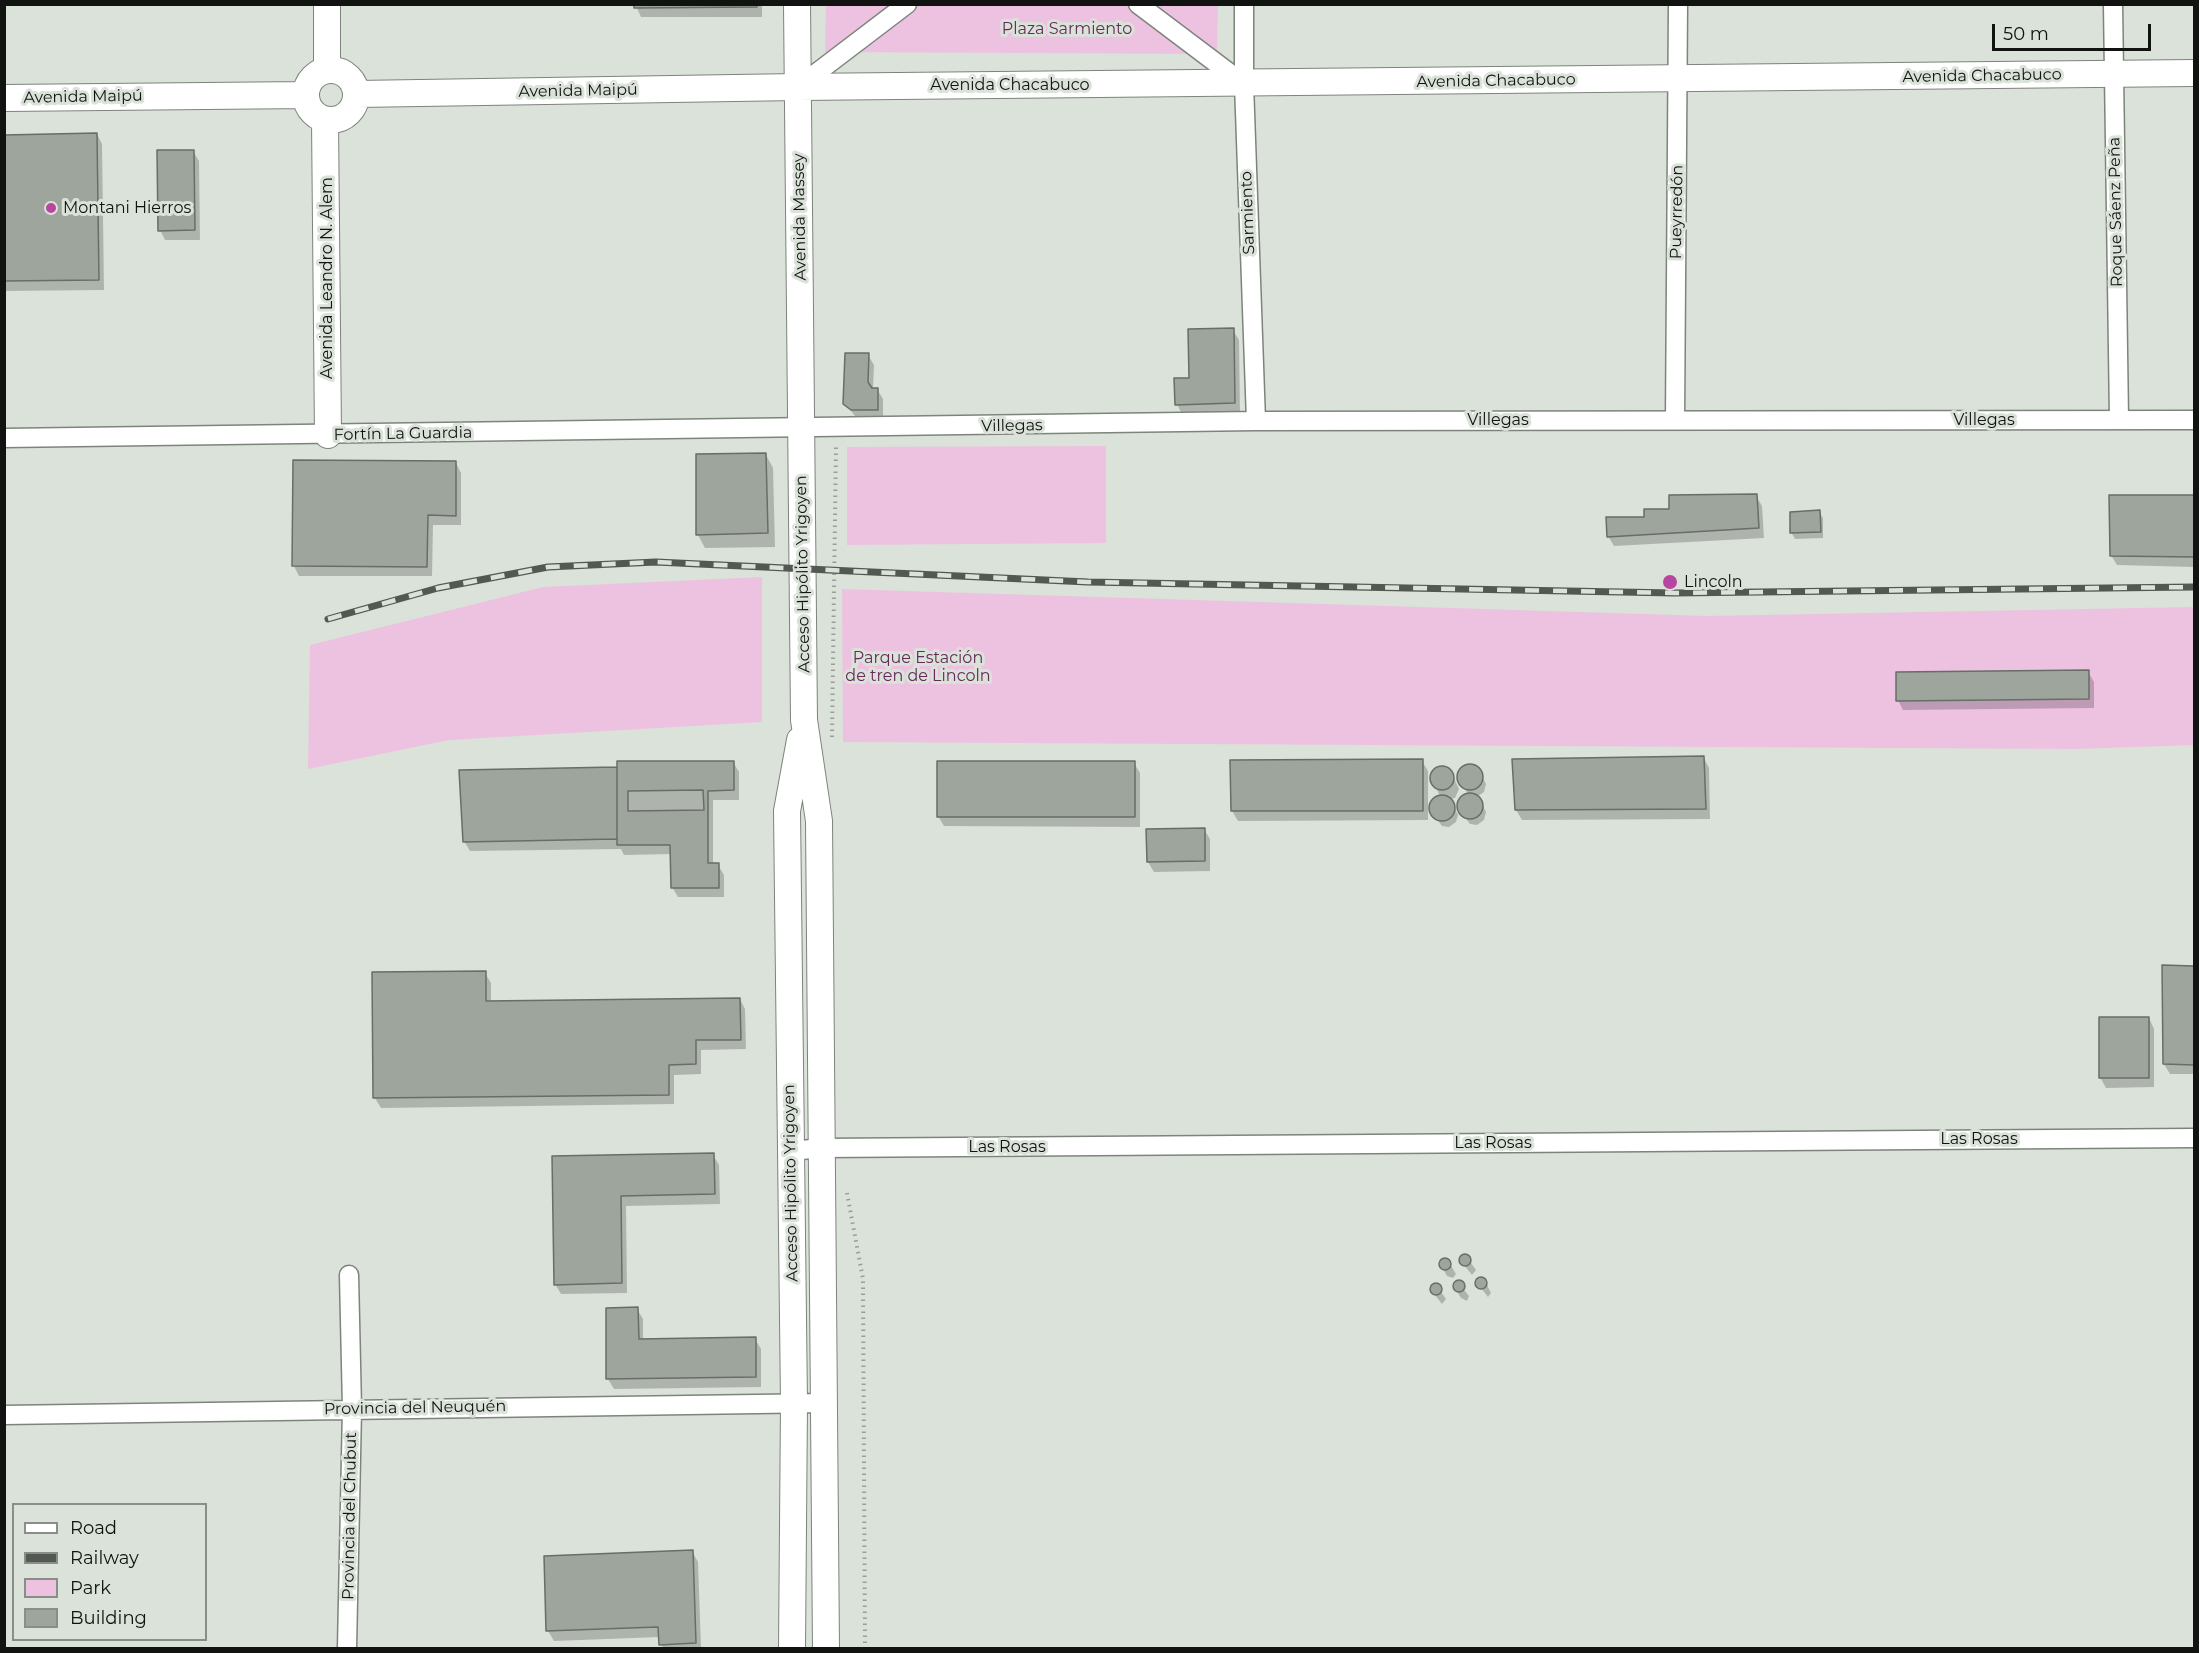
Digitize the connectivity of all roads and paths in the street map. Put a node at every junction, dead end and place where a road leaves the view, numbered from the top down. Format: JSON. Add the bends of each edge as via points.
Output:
{"nodes":[{"id":1,"x":327,"y":4,"type":"edge"},
{"id":2,"x":797,"y":4,"type":"edge"},
{"id":3,"x":907,"y":4,"type":"edge"},
{"id":4,"x":1138,"y":4,"type":"edge"},
{"id":5,"x":1244,"y":4,"type":"edge"},
{"id":6,"x":1678,"y":4,"type":"edge"},
{"id":7,"x":2113,"y":4,"type":"edge"},
{"id":8,"x":327,"y":70,"type":"junction"},
{"id":9,"x":2194,"y":73,"type":"edge"},
{"id":10,"x":2114,"y":74,"type":"junction"},
{"id":11,"x":1678,"y":79,"type":"junction"},
{"id":12,"x":1244,"y":84,"type":"junction"},
{"id":13,"x":798,"y":87,"type":"junction"},
{"id":14,"x":357,"y":94,"type":"junction"},
{"id":15,"x":306,"y":95,"type":"junction"},
{"id":16,"x":4,"y":98,"type":"edge"},
{"id":17,"x":331,"y":120,"type":"junction"},
{"id":18,"x":1675,"y":419,"type":"junction"},
{"id":19,"x":2119,"y":420,"type":"junction"},
{"id":20,"x":2194,"y":420,"type":"edge"},
{"id":21,"x":1256,"y":422,"type":"junction"},
{"id":22,"x":802,"y":429,"type":"junction"},
{"id":23,"x":334,"y":435,"type":"junction"},
{"id":24,"x":4,"y":438,"type":"edge"},
{"id":25,"x":804,"y":720,"type":"junction"},
{"id":26,"x":2194,"y":1138,"type":"edge"},
{"id":27,"x":822,"y":1148,"type":"junction"},
{"id":28,"x":791,"y":1151,"type":"junction"},
{"id":29,"x":349,"y":1275,"type":"dead end"},
{"id":30,"x":794,"y":1403,"type":"junction"},
{"id":31,"x":825,"y":1403,"type":"junction"},
{"id":32,"x":352,"y":1409,"type":"junction"},
{"id":33,"x":4,"y":1415,"type":"edge"},
{"id":34,"x":347,"y":1648,"type":"edge"},
{"id":35,"x":792,"y":1648,"type":"edge"},
{"id":36,"x":826,"y":1648,"type":"edge"}],
"edges":[{"from":1,"to":8,"type":"main road"},
{"from":2,"to":13,"type":"main road","name":"Avenida Massey"},
{"from":3,"to":13,"type":"street"},
{"from":4,"to":12,"type":"street"},
{"from":5,"to":12,"type":"street","name":"Sarmiento"},
{"from":6,"to":11,"type":"street","name":"Pueyrredón"},
{"from":7,"to":10,"type":"street","name":"Roque Sáenz Peña"},
{"from":8,"to":14,"type":"main road","via":[[346,74]]},
{"from":8,"to":15,"type":"main road","via":[[309,82]]},
{"from":9,"to":10,"type":"main road","name":"Avenida Chacabuco"},
{"from":10,"to":11,"type":"main road","name":"Avenida Chacabuco"},
{"from":10,"to":19,"type":"street","name":"Roque Sáenz Peña"},
{"from":11,"to":12,"type":"main road","name":"Avenida Chacabuco"},
{"from":11,"to":18,"type":"street","name":"Pueyrredón"},
{"from":12,"to":13,"type":"main road","name":"Avenida Chacabuco"},
{"from":12,"to":21,"type":"street","name":"Sarmiento"},
{"from":13,"to":14,"type":"main road","name":"Avenida Maipú"},
{"from":13,"to":22,"type":"main road","name":"Avenida Massey"},
{"from":14,"to":17,"type":"main road","via":[[351,112]]},
{"from":15,"to":16,"type":"main road","name":"Avenida Maipú"},
{"from":15,"to":17,"type":"main road","via":[[313,114]]},
{"from":17,"to":23,"type":"main road","name":"Avenida Leandro N. Alem"},
{"from":18,"to":19,"type":"street","name":"Villegas"},
{"from":18,"to":21,"type":"street","name":"Villegas"},
{"from":19,"to":20,"type":"street","name":"Villegas"},
{"from":21,"to":22,"type":"street","name":"Villegas"},
{"from":22,"to":23,"type":"street","name":"Fortín La Guardia"},
{"from":22,"to":25,"type":"main road","name":"Acceso Hipólito Yrigoyen"},
{"from":23,"to":24,"type":"street","name":"Fortín La Guardia"},
{"from":25,"to":27,"type":"main road","name":"Acceso Hipólito Yrigoyen","via":[[819,821]]},
{"from":25,"to":28,"type":"main road","name":"Acceso Hipólito Yrigoyen","via":[[787,811]]},
{"from":26,"to":27,"type":"street","name":"Las Rosas"},
{"from":27,"to":28,"type":"street","name":"Las Rosas"},
{"from":27,"to":31,"type":"main road","name":"Acceso Hipólito Yrigoyen"},
{"from":28,"to":30,"type":"main road","name":"Acceso Hipólito Yrigoyen"},
{"from":29,"to":32,"type":"street","name":"Provincia del Chubut"},
{"from":30,"to":31,"type":"street","name":"Provincia del Neuquén"},
{"from":30,"to":32,"type":"street","name":"Provincia del Neuquén"},
{"from":30,"to":35,"type":"main road","name":"Acceso Hipólito Yrigoyen"},
{"from":31,"to":36,"type":"main road","name":"Acceso Hipólito Yrigoyen"},
{"from":32,"to":33,"type":"street","name":"Provincia del Neuquén"},
{"from":32,"to":34,"type":"street","name":"Provincia del Chubut"}]}
